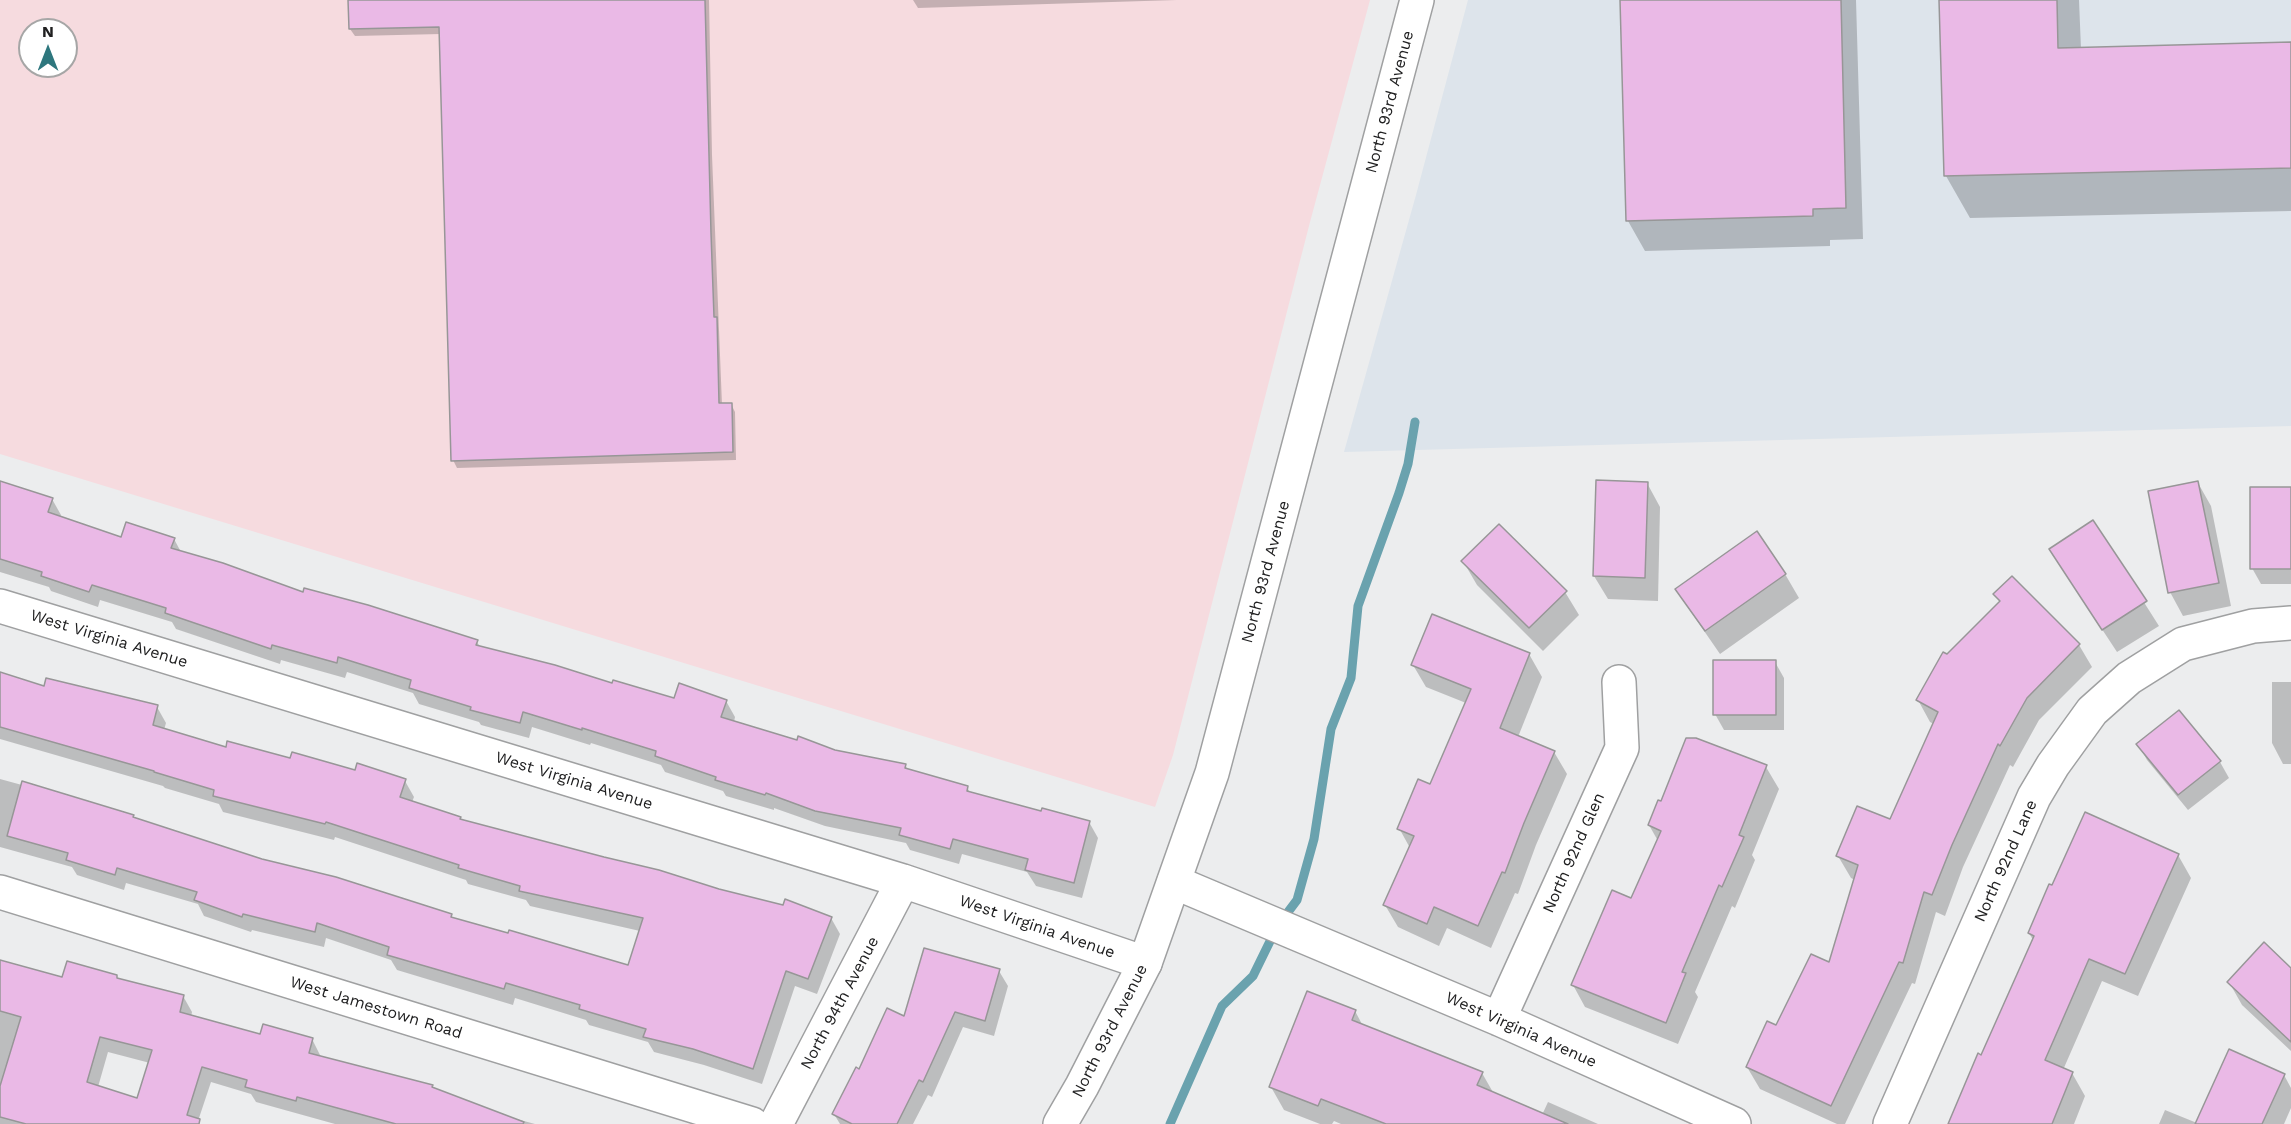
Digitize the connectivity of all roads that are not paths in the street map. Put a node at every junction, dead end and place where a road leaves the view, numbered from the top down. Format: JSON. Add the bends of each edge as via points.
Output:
{"nodes":[{"id":1,"x":1417,"y":0,"type":"edge"},
{"id":2,"x":0,"y":606,"type":"edge"},
{"id":3,"x":2291,"y":623,"type":"edge"},
{"id":4,"x":1619,"y":682,"type":"dead end"},
{"id":5,"x":903,"y":881,"type":"junction"},
{"id":6,"x":1174,"y":882,"type":"junction"},
{"id":7,"x":0,"y":892,"type":"edge"},
{"id":8,"x":1145,"y":963,"type":"junction"},
{"id":9,"x":1499,"y":1019,"type":"junction"},
{"id":10,"x":752,"y":1124,"type":"edge"},
{"id":11,"x":776,"y":1124,"type":"edge"},
{"id":12,"x":1060,"y":1124,"type":"edge"},
{"id":13,"x":1734,"y":1124,"type":"edge"},
{"id":14,"x":1890,"y":1124,"type":"edge"}],
"edges":[{"from":1,"to":6,"type":"street","name":"North 93rd Avenue","via":[[1215,762]]},
{"from":2,"to":5,"type":"street","name":"West Virginia Avenue"},
{"from":3,"to":14,"type":"street","name":"North 92nd Lane","via":[[2253,626],[2183,644],[2129,678],[2092,711],[2034,797]]},
{"from":4,"to":9,"type":"street","name":"North 92nd Glen","via":[[1622,748]]},
{"from":5,"to":8,"type":"street","name":"West Virginia Avenue"},
{"from":5,"to":11,"type":"street","name":"North 94th Avenue"},
{"from":6,"to":8,"type":"street","name":"North 93rd Avenue"},
{"from":6,"to":9,"type":"street","name":"West Virginia Avenue"},
{"from":7,"to":10,"type":"street","name":"West Jamestown Road"},
{"from":8,"to":12,"type":"street","name":"North 93rd Avenue"},
{"from":9,"to":13,"type":"street","name":"West Virginia Avenue"}]}
